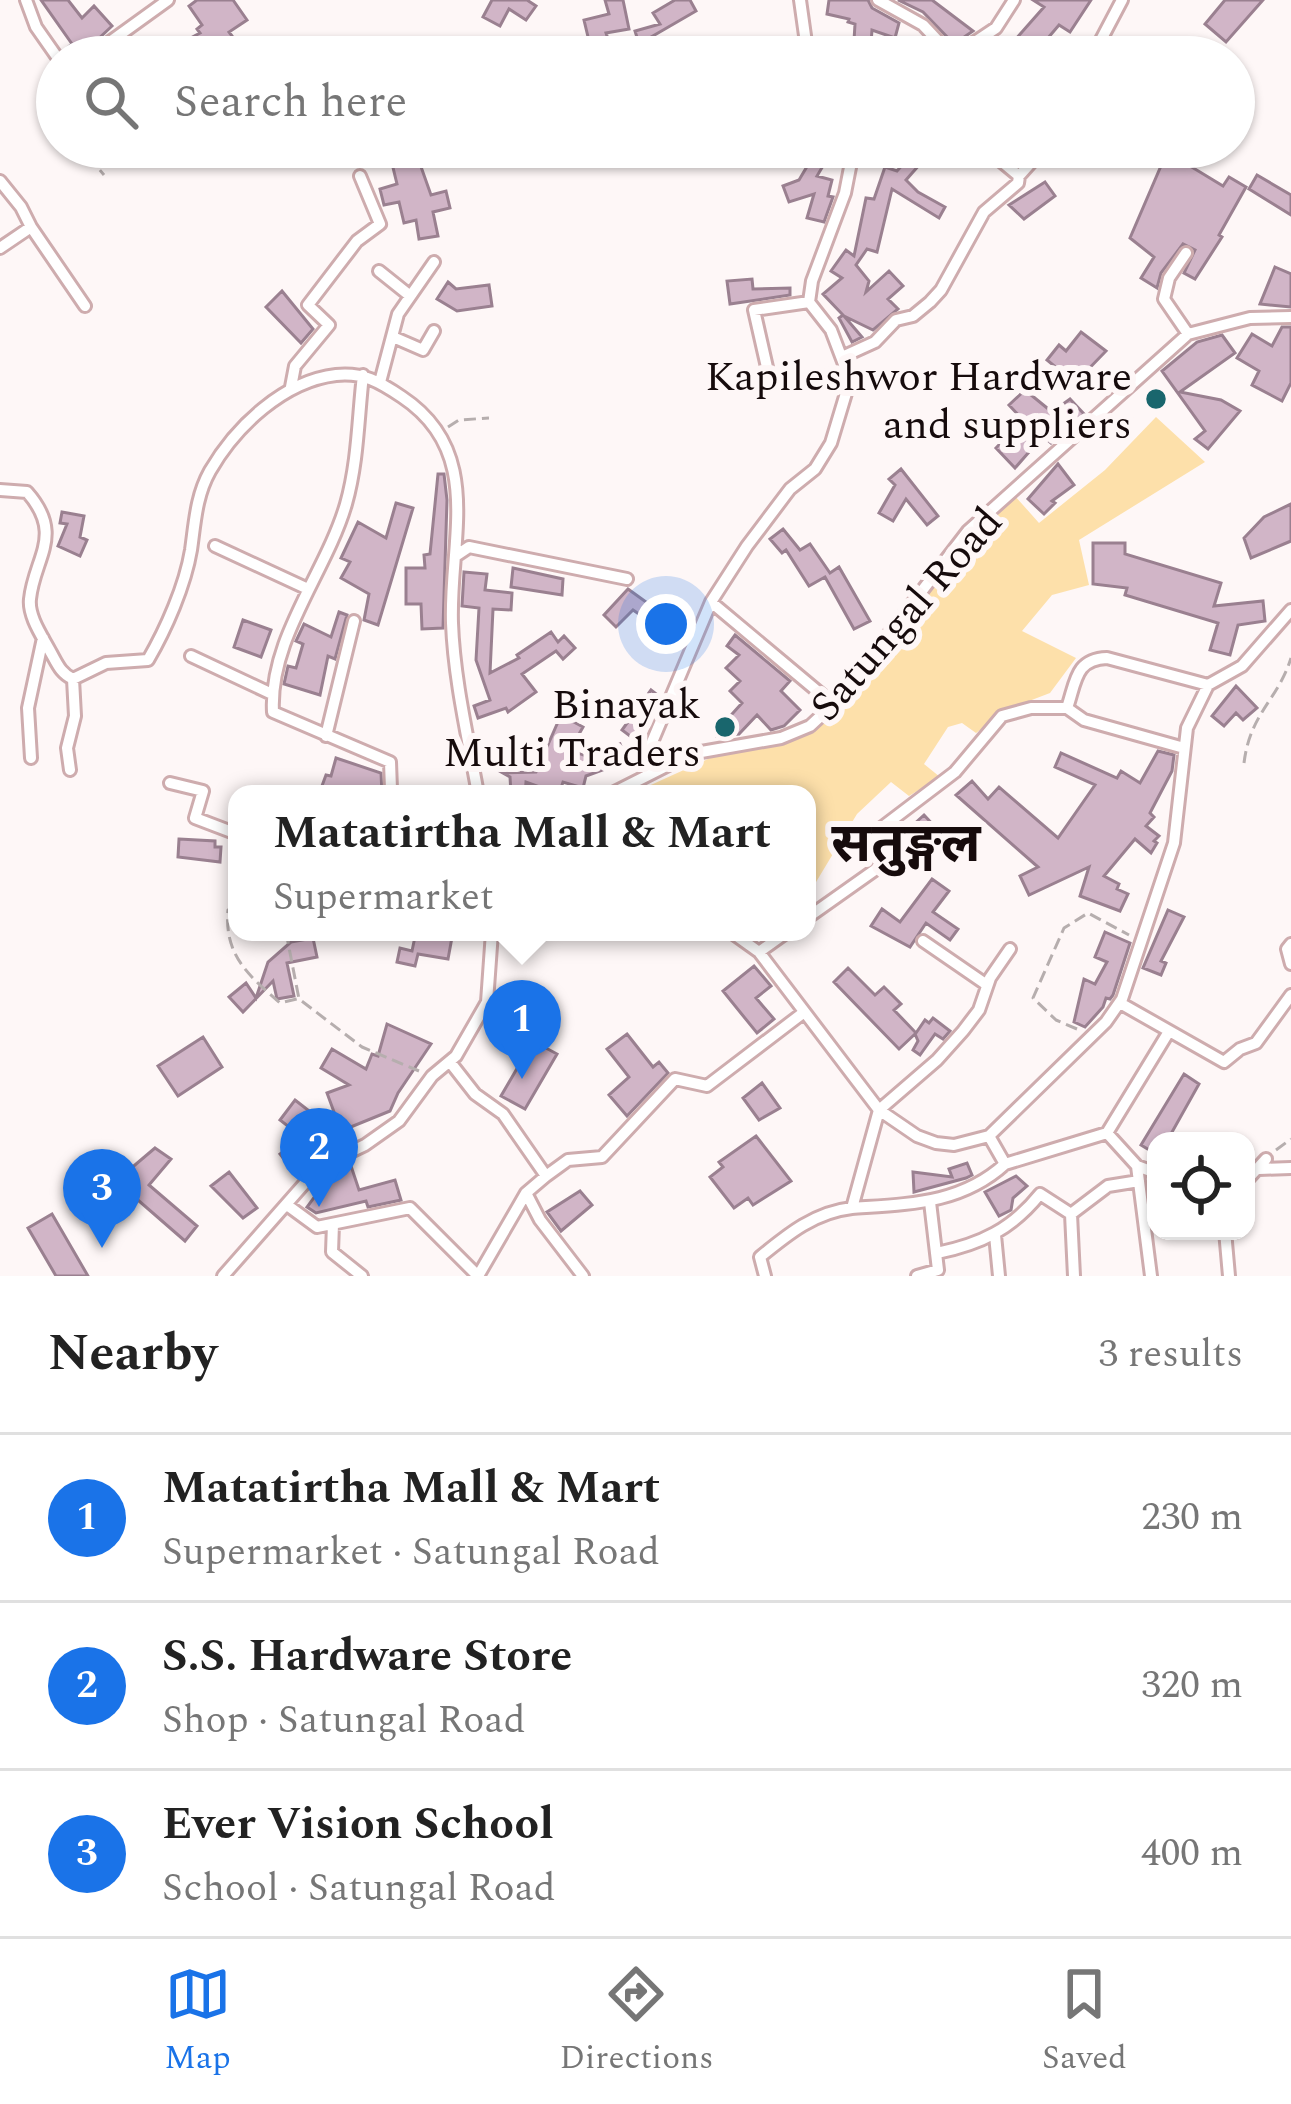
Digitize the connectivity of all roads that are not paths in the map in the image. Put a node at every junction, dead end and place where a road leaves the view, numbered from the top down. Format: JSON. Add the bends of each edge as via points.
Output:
{"nodes":[{"id":1,"x":26,"y":0,"type":"edge"},
{"id":2,"x":168,"y":0,"type":"edge"},
{"id":3,"x":800,"y":0,"type":"edge"},
{"id":4,"x":878,"y":0,"type":"edge"},
{"id":5,"x":1014,"y":0,"type":"edge"},
{"id":6,"x":1122,"y":0,"type":"edge"},
{"id":7,"x":42,"y":36,"type":"edge"},
{"id":8,"x":118,"y":36,"type":"edge"},
{"id":9,"x":805,"y":36,"type":"edge"},
{"id":10,"x":934,"y":36,"type":"edge"},
{"id":11,"x":984,"y":36,"type":"edge"},
{"id":12,"x":1103,"y":36,"type":"edge"},
{"id":13,"x":850,"y":168,"type":"edge"},
{"id":14,"x":1009,"y":168,"type":"edge"},
{"id":15,"x":1026,"y":168,"type":"edge"},
{"id":16,"x":360,"y":176,"type":"dead end"},
{"id":17,"x":1019,"y":176,"type":"junction"},
{"id":18,"x":0,"y":181,"type":"edge"},
{"id":19,"x":31,"y":227,"type":"junction"},
{"id":20,"x":0,"y":248,"type":"edge"},
{"id":21,"x":1186,"y":253,"type":"dead end"},
{"id":22,"x":434,"y":262,"type":"dead end"},
{"id":23,"x":379,"y":271,"type":"dead end"},
{"id":24,"x":410,"y":295,"type":"junction"},
{"id":25,"x":809,"y":302,"type":"junction"},
{"id":26,"x":85,"y":306,"type":"dead end"},
{"id":27,"x":1291,"y":317,"type":"edge"},
{"id":28,"x":434,"y":331,"type":"dead end"},
{"id":29,"x":1188,"y":334,"type":"junction"},
{"id":30,"x":393,"y":338,"type":"junction"},
{"id":31,"x":842,"y":357,"type":"junction"},
{"id":32,"x":363,"y":376,"type":"junction"},
{"id":33,"x":769,"y":376,"type":"dead end"},
{"id":34,"x":380,"y":382,"type":"junction"},
{"id":35,"x":291,"y":387,"type":"junction"},
{"id":36,"x":0,"y":490,"type":"edge"},
{"id":37,"x":215,"y":546,"type":"dead end"},
{"id":38,"x":458,"y":555,"type":"junction"},
{"id":39,"x":627,"y":579,"type":"dead end"},
{"id":40,"x":308,"y":590,"type":"junction"},
{"id":41,"x":711,"y":602,"type":"junction"},
{"id":42,"x":1291,"y":610,"type":"edge"},
{"id":43,"x":354,"y":621,"type":"dead end"},
{"id":44,"x":43,"y":638,"type":"junction"},
{"id":45,"x":191,"y":656,"type":"dead end"},
{"id":46,"x":73,"y":680,"type":"junction"},
{"id":47,"x":1208,"y":685,"type":"junction"},
{"id":48,"x":272,"y":694,"type":"junction"},
{"id":49,"x":834,"y":705,"type":"junction"},
{"id":50,"x":1067,"y":708,"type":"junction"},
{"id":51,"x":326,"y":736,"type":"junction"},
{"id":52,"x":1184,"y":748,"type":"junction"},
{"id":53,"x":31,"y":758,"type":"dead end"},
{"id":54,"x":654,"y":769,"type":"junction"},
{"id":55,"x":70,"y":770,"type":"dead end"},
{"id":56,"x":170,"y":783,"type":"dead end"},
{"id":57,"x":391,"y":785,"type":"edge"},
{"id":58,"x":477,"y":785,"type":"edge"},
{"id":59,"x":626,"y":785,"type":"edge"},
{"id":60,"x":228,"y":831,"type":"edge"},
{"id":61,"x":816,"y":912,"type":"edge"},
{"id":62,"x":491,"y":941,"type":"edge"},
{"id":63,"x":744,"y":941,"type":"edge"},
{"id":64,"x":774,"y":941,"type":"edge"},
{"id":65,"x":922,"y":941,"type":"dead end"},
{"id":66,"x":1291,"y":944,"type":"edge"},
{"id":67,"x":1010,"y":949,"type":"dead end"},
{"id":68,"x":759,"y":952,"type":"junction"},
{"id":69,"x":1291,"y":964,"type":"edge"},
{"id":70,"x":987,"y":985,"type":"junction"},
{"id":71,"x":1291,"y":995,"type":"edge"},
{"id":72,"x":1120,"y":1003,"type":"junction"},
{"id":73,"x":803,"y":1012,"type":"junction"},
{"id":74,"x":1168,"y":1033,"type":"junction"},
{"id":75,"x":450,"y":1062,"type":"junction"},
{"id":76,"x":879,"y":1110,"type":"junction"},
{"id":77,"x":1107,"y":1133,"type":"junction"},
{"id":78,"x":988,"y":1136,"type":"junction"},
{"id":79,"x":1005,"y":1164,"type":"junction"},
{"id":80,"x":1137,"y":1166,"type":"junction"},
{"id":81,"x":1291,"y":1168,"type":"edge"},
{"id":82,"x":1147,"y":1170,"type":"edge"},
{"id":83,"x":1255,"y":1172,"type":"edge"},
{"id":84,"x":546,"y":1176,"type":"junction"},
{"id":85,"x":1139,"y":1181,"type":"junction"},
{"id":86,"x":526,"y":1192,"type":"junction"},
{"id":87,"x":931,"y":1202,"type":"junction"},
{"id":88,"x":287,"y":1205,"type":"junction"},
{"id":89,"x":852,"y":1208,"type":"junction"},
{"id":90,"x":1071,"y":1214,"type":"junction"},
{"id":91,"x":333,"y":1224,"type":"junction"},
{"id":92,"x":995,"y":1235,"type":"junction"},
{"id":93,"x":1226,"y":1240,"type":"edge"},
{"id":94,"x":937,"y":1253,"type":"junction"},
{"id":95,"x":939,"y":1273,"type":"edge"},
{"id":96,"x":223,"y":1276,"type":"edge"},
{"id":97,"x":362,"y":1276,"type":"edge"},
{"id":98,"x":583,"y":1276,"type":"edge"},
{"id":99,"x":765,"y":1276,"type":"edge"},
{"id":100,"x":917,"y":1276,"type":"edge"},
{"id":101,"x":999,"y":1276,"type":"edge"},
{"id":102,"x":1074,"y":1276,"type":"edge"},
{"id":103,"x":1151,"y":1276,"type":"edge"},
{"id":104,"x":1229,"y":1276,"type":"edge"}],
"edges":[{"from":1,"to":7,"type":"street"},
{"from":2,"to":8,"type":"street"},
{"from":3,"to":9,"type":"street"},
{"from":4,"to":10,"type":"street"},
{"from":5,"to":11,"type":"street"},
{"from":6,"to":12,"type":"street"},
{"from":13,"to":25,"type":"street"},
{"from":14,"to":17,"type":"street"},
{"from":15,"to":17,"type":"street"},
{"from":16,"to":35,"type":"street","via":[[380,224],[308,305],[329,325],[295,366]]},
{"from":17,"to":31,"type":"street","via":[[984,212],[930,302]]},
{"from":18,"to":19,"type":"street"},
{"from":19,"to":20,"type":"street"},
{"from":19,"to":26,"type":"street"},
{"from":21,"to":29,"type":"street","via":[[1164,299]]},
{"from":22,"to":24,"type":"street"},
{"from":23,"to":24,"type":"street"},
{"from":24,"to":30,"type":"street"},
{"from":25,"to":31,"type":"street"},
{"from":25,"to":33,"type":"street","via":[[754,310]]},
{"from":27,"to":29,"type":"street","name":"Satungal Road"},
{"from":28,"to":30,"type":"street","via":[[423,350]]},
{"from":29,"to":49,"type":"street","name":"Satungal Road","via":[[968,531]]},
{"from":30,"to":34,"type":"street"},
{"from":31,"to":41,"type":"street","via":[[850,380],[831,442]]},
{"from":32,"to":34,"type":"street"},
{"from":32,"to":35,"type":"street"},
{"from":32,"to":40,"type":"street","via":[[345,506]]},
{"from":34,"to":38,"type":"street","via":[[441,431],[454,471]]},
{"from":35,"to":46,"type":"street","via":[[210,471],[190,554],[148,660],[106,663]]},
{"from":36,"to":44,"type":"street","via":[[27,492],[39,505],[47,549],[28,601]]},
{"from":37,"to":40,"type":"street"},
{"from":38,"to":39,"type":"street","via":[[469,547]]},
{"from":38,"to":58,"type":"street","via":[[452,622]]},
{"from":40,"to":48,"type":"street"},
{"from":41,"to":49,"type":"street"},
{"from":41,"to":54,"type":"street","via":[[647,754]]},
{"from":42,"to":47,"type":"street","via":[[1242,666]]},
{"from":43,"to":51,"type":"street"},
{"from":44,"to":46,"type":"street"},
{"from":44,"to":53,"type":"street","via":[[28,709]]},
{"from":45,"to":48,"type":"street"},
{"from":46,"to":55,"type":"street"},
{"from":47,"to":50,"type":"street","via":[[1091,658]]},
{"from":47,"to":52,"type":"street"},
{"from":48,"to":51,"type":"street","via":[[273,712]]},
{"from":49,"to":54,"type":"street","name":"Satungal Road","via":[[781,738],[690,754]]},
{"from":50,"to":52,"type":"street"},
{"from":50,"to":61,"type":"street","via":[[1002,716],[955,772],[872,836],[889,860]]},
{"from":51,"to":57,"type":"street","via":[[390,762]]},
{"from":52,"to":72,"type":"street","via":[[1174,843]]},
{"from":54,"to":59,"type":"street","name":"Satungal Road"},
{"from":56,"to":60,"type":"street","via":[[203,790],[195,818]]},
{"from":62,"to":75,"type":"street","via":[[487,1001]]},
{"from":63,"to":68,"type":"street"},
{"from":64,"to":68,"type":"street"},
{"from":65,"to":70,"type":"street"},
{"from":66,"to":69,"type":"street"},
{"from":67,"to":70,"type":"street"},
{"from":68,"to":73,"type":"street"},
{"from":70,"to":76,"type":"street","via":[[980,1010],[938,1060]]},
{"from":71,"to":74,"type":"street","via":[[1256,1043],[1224,1062]]},
{"from":72,"to":74,"type":"street"},
{"from":72,"to":78,"type":"street"},
{"from":73,"to":76,"type":"street"},
{"from":73,"to":84,"type":"street","via":[[707,1086],[675,1079],[602,1156],[568,1160]]},
{"from":74,"to":77,"type":"street"},
{"from":75,"to":84,"type":"street","via":[[503,1114]]},
{"from":75,"to":88,"type":"street","via":[[399,1120],[319,1167]]},
{"from":76,"to":78,"type":"street","via":[[936,1144]]},
{"from":76,"to":89,"type":"street"},
{"from":77,"to":79,"type":"street"},
{"from":77,"to":80,"type":"street"},
{"from":78,"to":79,"type":"street"},
{"from":79,"to":87,"type":"street","via":[[984,1183]]},
{"from":80,"to":82,"type":"street"},
{"from":80,"to":85,"type":"street"},
{"from":81,"to":83,"type":"street","via":[[1263,1164]]},
{"from":84,"to":86,"type":"street"},
{"from":85,"to":90,"type":"street","via":[[1108,1186]]},
{"from":85,"to":103,"type":"street"},
{"from":86,"to":91,"type":"street","via":[[478,1276],[410,1208]]},
{"from":86,"to":98,"type":"street"},
{"from":87,"to":89,"type":"street"},
{"from":87,"to":94,"type":"street"},
{"from":88,"to":91,"type":"street","via":[[317,1227]]},
{"from":88,"to":96,"type":"street"},
{"from":89,"to":99,"type":"street","via":[[794,1230],[760,1257]]},
{"from":90,"to":92,"type":"street","via":[[1040,1194]]},
{"from":90,"to":102,"type":"street"},
{"from":91,"to":97,"type":"street","via":[[332,1252]]},
{"from":92,"to":94,"type":"street"},
{"from":92,"to":101,"type":"street"},
{"from":93,"to":104,"type":"street"},
{"from":94,"to":95,"type":"street"},
{"from":95,"to":100,"type":"street"}]}
